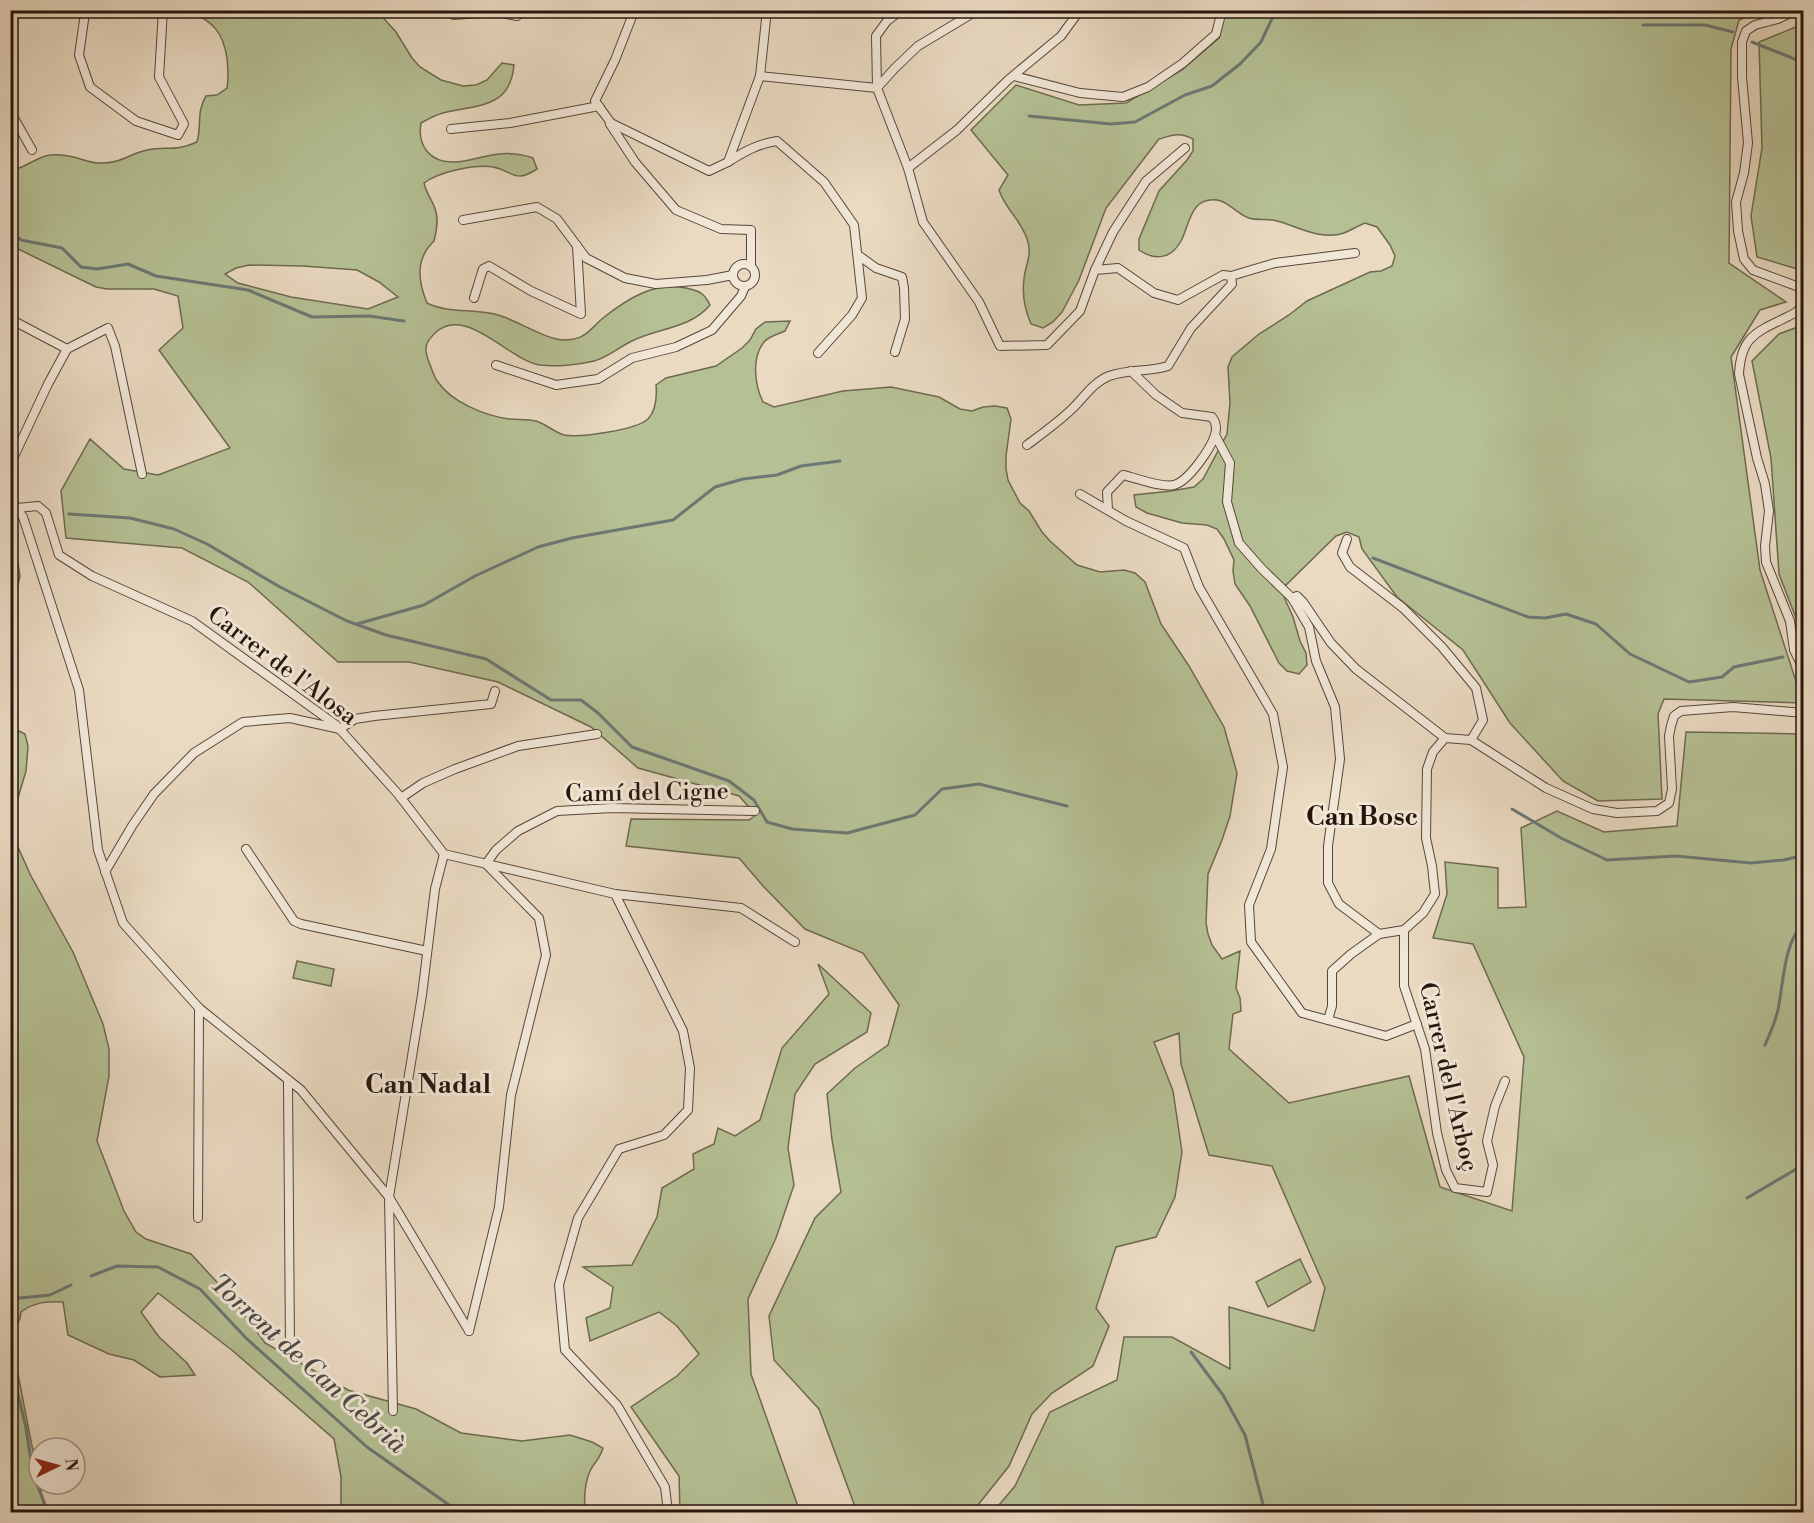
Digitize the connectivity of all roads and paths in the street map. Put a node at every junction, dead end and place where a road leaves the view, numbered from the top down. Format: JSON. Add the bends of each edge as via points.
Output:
{"nodes":[{"id":1,"x":83,"y":10,"type":"edge"},
{"id":2,"x":163,"y":10,"type":"edge"},
{"id":3,"x":447,"y":10,"type":"edge"},
{"id":4,"x":767,"y":10,"type":"edge"},
{"id":5,"x":901,"y":10,"type":"edge"},
{"id":6,"x":978,"y":10,"type":"edge"},
{"id":7,"x":1080,"y":10,"type":"edge"},
{"id":8,"x":1222,"y":10,"type":"edge"},
{"id":9,"x":1797,"y":10,"type":"edge"},
{"id":10,"x":632,"y":12,"type":"edge"},
{"id":11,"x":517,"y":16,"type":"dead end"},
{"id":12,"x":1014,"y":75,"type":"junction"},
{"id":13,"x":760,"y":76,"type":"junction"},
{"id":14,"x":877,"y":88,"type":"junction"},
{"id":15,"x":599,"y":106,"type":"junction"},
{"id":16,"x":10,"y":111,"type":"edge"},
{"id":17,"x":451,"y":129,"type":"dead end"},
{"id":18,"x":1185,"y":148,"type":"dead end"},
{"id":19,"x":32,"y":150,"type":"dead end"},
{"id":20,"x":729,"y":162,"type":"junction"},
{"id":21,"x":908,"y":168,"type":"junction"},
{"id":22,"x":463,"y":220,"type":"dead end"},
{"id":23,"x":577,"y":246,"type":"junction"},
{"id":24,"x":1355,"y":253,"type":"dead end"},
{"id":25,"x":858,"y":255,"type":"junction"},
{"id":26,"x":751,"y":266,"type":"junction"},
{"id":27,"x":1095,"y":270,"type":"junction"},
{"id":28,"x":733,"y":275,"type":"junction"},
{"id":29,"x":1227,"y":275,"type":"junction"},
{"id":30,"x":745,"y":287,"type":"junction"},
{"id":31,"x":1803,"y":292,"type":"edge"},
{"id":32,"x":474,"y":298,"type":"dead end"},
{"id":33,"x":1803,"y":304,"type":"edge"},
{"id":34,"x":10,"y":319,"type":"edge"},
{"id":35,"x":67,"y":349,"type":"junction"},
{"id":36,"x":895,"y":352,"type":"dead end"},
{"id":37,"x":818,"y":353,"type":"dead end"},
{"id":38,"x":496,"y":365,"type":"dead end"},
{"id":39,"x":1131,"y":371,"type":"junction"},
{"id":40,"x":1215,"y":435,"type":"junction"},
{"id":41,"x":1028,"y":445,"type":"dead end"},
{"id":42,"x":10,"y":465,"type":"edge"},
{"id":43,"x":142,"y":474,"type":"dead end"},
{"id":44,"x":1080,"y":494,"type":"dead end"},
{"id":45,"x":10,"y":498,"type":"edge"},
{"id":46,"x":17,"y":508,"type":"junction"},
{"id":47,"x":1108,"y":510,"type":"junction"},
{"id":48,"x":1347,"y":539,"type":"dead end"},
{"id":49,"x":1292,"y":598,"type":"junction"},
{"id":50,"x":1803,"y":670,"type":"edge"},
{"id":51,"x":495,"y":692,"type":"dead end"},
{"id":52,"x":1803,"y":713,"type":"edge"},
{"id":53,"x":339,"y":729,"type":"junction"},
{"id":54,"x":597,"y":734,"type":"dead end"},
{"id":55,"x":1445,"y":738,"type":"junction"},
{"id":56,"x":1471,"y":740,"type":"junction"},
{"id":57,"x":401,"y":798,"type":"junction"},
{"id":58,"x":755,"y":811,"type":"dead end"},
{"id":59,"x":246,"y":849,"type":"dead end"},
{"id":60,"x":444,"y":854,"type":"junction"},
{"id":61,"x":486,"y":864,"type":"junction"},
{"id":62,"x":105,"y":873,"type":"junction"},
{"id":63,"x":615,"y":894,"type":"junction"},
{"id":64,"x":1404,"y":930,"type":"junction"},
{"id":65,"x":1379,"y":934,"type":"junction"},
{"id":66,"x":795,"y":942,"type":"dead end"},
{"id":67,"x":427,"y":951,"type":"junction"},
{"id":68,"x":199,"y":1008,"type":"junction"},
{"id":69,"x":1328,"y":1020,"type":"junction"},
{"id":70,"x":1417,"y":1024,"type":"junction"},
{"id":71,"x":288,"y":1080,"type":"junction"},
{"id":72,"x":1505,"y":1081,"type":"dead end"},
{"id":73,"x":389,"y":1197,"type":"junction"},
{"id":74,"x":198,"y":1218,"type":"dead end"},
{"id":75,"x":290,"y":1352,"type":"dead end"},
{"id":76,"x":393,"y":1411,"type":"dead end"},
{"id":77,"x":668,"y":1512,"type":"edge"}],
"edges":[{"from":1,"to":2,"type":"street","via":[[79,56],[90,87],[136,121],[178,135],[183,124],[159,76]]},
{"from":3,"to":11,"type":"street","via":[[453,15],[496,12]]},
{"from":4,"to":13,"type":"street"},
{"from":5,"to":14,"type":"street","via":[[876,36]]},
{"from":6,"to":14,"type":"street","via":[[918,46]]},
{"from":7,"to":12,"type":"street","via":[[1061,36]]},
{"from":8,"to":12,"type":"street","via":[[1216,34],[1148,87],[1123,97],[1080,93]]},
{"from":9,"to":31,"type":"street","via":[[1755,25],[1746,31],[1742,42],[1748,142],[1736,202],[1744,259],[1753,270]]},
{"from":10,"to":15,"type":"street","via":[[595,101]]},
{"from":12,"to":21,"type":"street","via":[[957,130]]},
{"from":13,"to":14,"type":"street"},
{"from":13,"to":20,"type":"street"},
{"from":14,"to":21,"type":"street"},
{"from":15,"to":17,"type":"street","via":[[510,123]]},
{"from":15,"to":20,"type":"street","via":[[610,123],[709,171]]},
{"from":15,"to":26,"type":"street","via":[[635,162],[676,210],[722,229],[752,230]]},
{"from":16,"to":19,"type":"street"},
{"from":18,"to":27,"type":"street","via":[[1146,182],[1113,232]]},
{"from":20,"to":25,"type":"street","via":[[746,150],[777,141],[824,182],[854,225]]},
{"from":21,"to":27,"type":"street","via":[[923,222],[980,302],[1000,346],[1047,345],[1080,311]]},
{"from":22,"to":23,"type":"street","via":[[537,207],[558,219]]},
{"from":23,"to":28,"type":"street","via":[[586,258],[626,278],[656,284]]},
{"from":23,"to":32,"type":"street","via":[[581,314],[489,266],[483,269]]},
{"from":24,"to":29,"type":"street","via":[[1275,263]]},
{"from":25,"to":36,"type":"street","via":[[876,268],[902,277],[905,319]]},
{"from":25,"to":37,"type":"street","via":[[862,298]]},
{"from":26,"to":28,"type":"street","via":[[741,264]]},
{"from":26,"to":30,"type":"street","via":[[755,279]]},
{"from":27,"to":29,"type":"street","via":[[1118,268],[1154,293],[1178,300]]},
{"from":28,"to":30,"type":"street","via":[[738,285]]},
{"from":29,"to":39,"type":"street","via":[[1232,284],[1191,327],[1168,366]]},
{"from":30,"to":38,"type":"street","via":[[712,330],[676,347],[632,358],[598,380],[556,385]]},
{"from":33,"to":50,"type":"street","via":[[1798,312],[1752,336],[1744,348],[1739,374],[1765,484],[1766,562],[1790,621],[1794,650]]},
{"from":34,"to":35,"type":"street"},
{"from":35,"to":42,"type":"street"},
{"from":35,"to":43,"type":"street","via":[[108,328]]},
{"from":39,"to":40,"type":"street","via":[[1182,413],[1212,417]]},
{"from":39,"to":41,"type":"street","via":[[1108,376],[1090,388],[1075,406]]},
{"from":40,"to":47,"type":"street","via":[[1192,473],[1174,485],[1123,475],[1107,492]]},
{"from":40,"to":49,"type":"street","via":[[1230,463],[1227,502],[1239,543]]},
{"from":44,"to":47,"type":"street"},
{"from":45,"to":46,"type":"street"},
{"from":46,"to":53,"type":"street","name":"Carrer de l'Alosa","via":[[38,506],[46,513],[59,555],[92,576],[192,621]]},
{"from":46,"to":62,"type":"street","via":[[79,690],[98,850]]},
{"from":47,"to":69,"type":"street","via":[[1184,548],[1199,587],[1273,714],[1283,767],[1271,849],[1249,905],[1251,942],[1302,1013]]},
{"from":48,"to":56,"type":"street","via":[[1342,553],[1350,567],[1403,608],[1476,688],[1483,720]]},
{"from":49,"to":55,"type":"street","via":[[1297,596],[1303,602],[1330,644],[1356,669]]},
{"from":49,"to":65,"type":"street","via":[[1309,627],[1316,661],[1335,707],[1340,759],[1328,846],[1328,883],[1339,904]]},
{"from":51,"to":53,"type":"street","via":[[491,704],[374,716],[354,720]]},
{"from":52,"to":56,"type":"street","via":[[1733,707],[1681,711],[1674,716],[1671,726],[1669,803],[1657,811],[1617,813],[1593,808],[1546,788]]},
{"from":53,"to":57,"type":"street","name":"Carrer de l'Alosa"},
{"from":53,"to":62,"type":"street","via":[[290,718],[243,722],[194,753],[154,794]]},
{"from":54,"to":57,"type":"street","via":[[518,747],[455,769]]},
{"from":55,"to":56,"type":"street"},
{"from":55,"to":64,"type":"street","via":[[1433,752],[1427,769],[1426,838],[1435,894],[1423,914]]},
{"from":57,"to":60,"type":"street","name":"Carrer de l'Alosa"},
{"from":58,"to":61,"type":"street","name":"Camí del Cigne","via":[[557,811],[518,831]]},
{"from":59,"to":67,"type":"street","via":[[294,921]]},
{"from":60,"to":61,"type":"street"},
{"from":60,"to":67,"type":"street"},
{"from":61,"to":63,"type":"street"},
{"from":61,"to":73,"type":"street","via":[[539,918],[546,955],[511,1095],[499,1207],[469,1331]]},
{"from":62,"to":68,"type":"street","via":[[123,923]]},
{"from":63,"to":66,"type":"street","via":[[741,908]]},
{"from":63,"to":77,"type":"street","via":[[683,1031],[690,1068],[688,1110],[664,1135],[619,1149],[578,1218],[558,1286],[565,1350],[617,1405],[665,1487]]},
{"from":64,"to":65,"type":"street"},
{"from":64,"to":70,"type":"street","name":"Carrer del l'Arboç","via":[[1404,986]]},
{"from":65,"to":69,"type":"street","via":[[1332,971]]},
{"from":67,"to":73,"type":"street"},
{"from":68,"to":71,"type":"street"},
{"from":68,"to":74,"type":"street"},
{"from":69,"to":70,"type":"street","via":[[1386,1035]]},
{"from":70,"to":72,"type":"street","name":"Carrer del l'Arboç","via":[[1425,1049],[1437,1134],[1455,1188],[1487,1192],[1493,1165],[1487,1141]]},
{"from":71,"to":73,"type":"street","via":[[301,1090]]},
{"from":71,"to":75,"type":"street"},
{"from":73,"to":76,"type":"street"}]}
